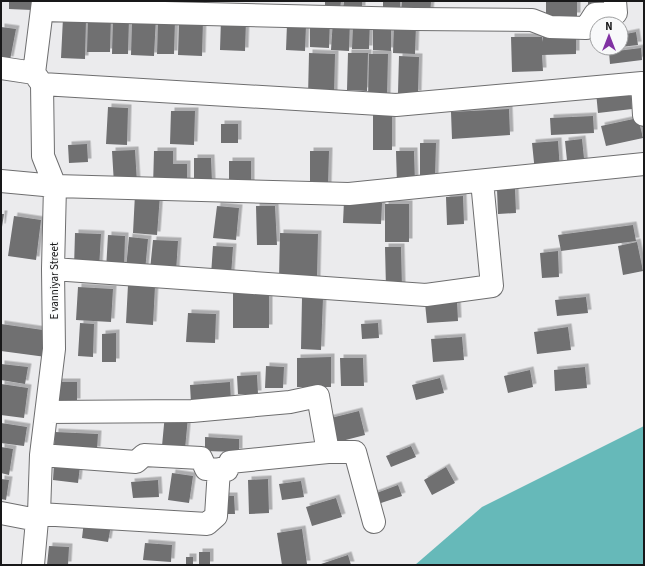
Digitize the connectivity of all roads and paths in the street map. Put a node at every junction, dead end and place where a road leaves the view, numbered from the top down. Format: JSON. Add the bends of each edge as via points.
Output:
{"nodes":[{"id":1,"x":615,"y":1,"type":"edge"},
{"id":2,"x":42,"y":6,"type":"edge"},
{"id":3,"x":1,"y":68,"type":"edge"},
{"id":4,"x":38,"y":78,"type":"junction"},
{"id":5,"x":644,"y":116,"type":"edge"},
{"id":6,"x":644,"y":164,"type":"edge"},
{"id":7,"x":482,"y":181,"type":"junction"},
{"id":8,"x":1,"y":182,"type":"edge"},
{"id":9,"x":55,"y":186,"type":"junction"},
{"id":10,"x":53,"y":269,"type":"junction"},
{"id":11,"x":47,"y":412,"type":"junction"},
{"id":12,"x":328,"y":452,"type":"junction"},
{"id":13,"x":41,"y":455,"type":"junction"},
{"id":14,"x":219,"y":469,"type":"junction"},
{"id":15,"x":1,"y":513,"type":"edge"},
{"id":16,"x":38,"y":517,"type":"junction"},
{"id":17,"x":374,"y":522,"type":"dead end"},
{"id":18,"x":33,"y":565,"type":"edge"}],
"edges":[{"from":1,"to":2,"type":"street","via":[[616,13],[595,14],[586,28],[550,27],[532,20],[414,19]]},
{"from":2,"to":4,"type":"street","name":"E vanniyar Street"},
{"from":3,"to":4,"type":"street"},
{"from":4,"to":5,"type":"street","via":[[396,105],[642,83]]},
{"from":4,"to":9,"type":"street","name":"E vanniyar Street","via":[[43,156]]},
{"from":6,"to":7,"type":"street"},
{"from":7,"to":9,"type":"street","via":[[349,194]]},
{"from":7,"to":10,"type":"street","via":[[492,286],[426,295]]},
{"from":8,"to":9,"type":"street"},
{"from":9,"to":10,"type":"street","name":"E vanniyar Street"},
{"from":10,"to":11,"type":"street","name":"E vanniyar Street","via":[[54,349]]},
{"from":11,"to":12,"type":"street","via":[[192,411],[290,402],[318,396]]},
{"from":11,"to":13,"type":"street","name":"E vanniyar Street"},
{"from":12,"to":14,"type":"street","via":[[230,462],[227,470]]},
{"from":12,"to":17,"type":"street","via":[[354,452]]},
{"from":13,"to":14,"type":"street","via":[[136,462],[144,455],[201,458],[206,469]]},
{"from":13,"to":16,"type":"street","name":"E vanniyar Street"},
{"from":14,"to":16,"type":"street","via":[[216,516],[207,524]]},
{"from":15,"to":16,"type":"street"},
{"from":16,"to":18,"type":"street","name":"E vanniyar Street"}]}
